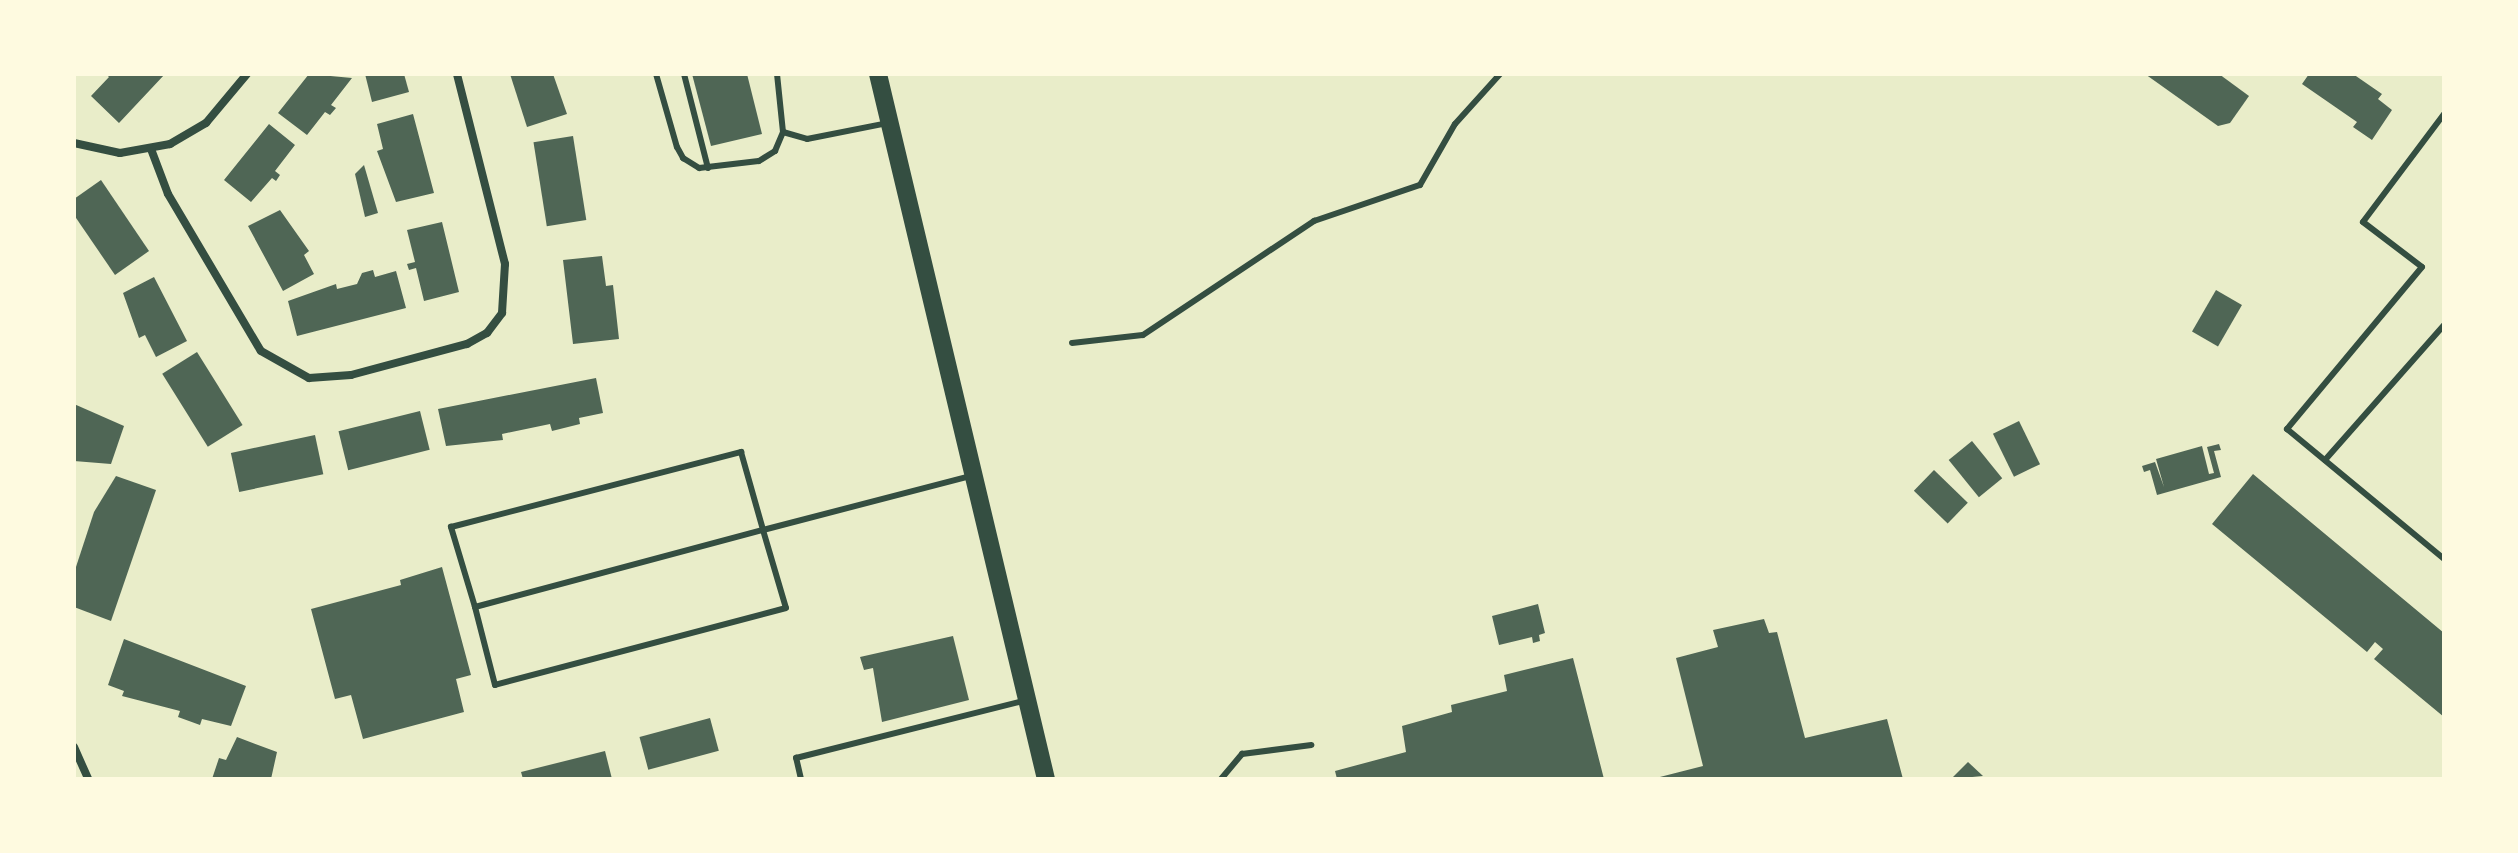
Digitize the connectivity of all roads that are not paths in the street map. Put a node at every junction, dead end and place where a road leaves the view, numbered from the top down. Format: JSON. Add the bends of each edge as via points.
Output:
{"nodes":[{"id":1,"x":247,"y":74,"type":"edge"},
{"id":2,"x":457,"y":74,"type":"edge"},
{"id":3,"x":656,"y":74,"type":"edge"},
{"id":4,"x":684,"y":74,"type":"edge"},
{"id":5,"x":777,"y":74,"type":"edge"},
{"id":6,"x":878,"y":74,"type":"edge"},
{"id":7,"x":1500,"y":74,"type":"edge"},
{"id":8,"x":2444,"y":114,"type":"edge"},
{"id":9,"x":890,"y":122,"type":"junction"},
{"id":10,"x":783,"y":132,"type":"junction"},
{"id":11,"x":74,"y":143,"type":"edge"},
{"id":12,"x":151,"y":149,"type":"junction"},
{"id":13,"x":708,"y":168,"type":"junction"},
{"id":14,"x":2444,"y":325,"type":"edge"},
{"id":15,"x":1072,"y":343,"type":"dead end"},
{"id":16,"x":2325,"y":460,"type":"junction"},
{"id":17,"x":974,"y":475,"type":"junction"},
{"id":18,"x":763,"y":530,"type":"junction"},
{"id":19,"x":2444,"y":559,"type":"edge"},
{"id":20,"x":475,"y":607,"type":"junction"},
{"id":21,"x":1026,"y":700,"type":"junction"},
{"id":22,"x":1311,"y":745,"type":"dead end"},
{"id":23,"x":74,"y":747,"type":"edge"},
{"id":24,"x":88,"y":779,"type":"edge"},
{"id":25,"x":801,"y":779,"type":"edge"},
{"id":26,"x":1046,"y":779,"type":"edge"},
{"id":27,"x":1221,"y":779,"type":"edge"}],
"edges":[{"from":1,"to":12,"type":"street","via":[[206,123],[183,139]]},
{"from":2,"to":12,"type":"street","via":[[505,264],[502,313],[487,333],[467,344],[351,375],[309,378],[261,351],[168,194]]},
{"from":3,"to":13,"type":"lane","via":[[683,158]]},
{"from":4,"to":13,"type":"lane"},
{"from":5,"to":10,"type":"lane"},
{"from":6,"to":9,"type":"main road"},
{"from":7,"to":15,"type":"lane","via":[[1455,124],[1420,185],[1314,221],[1143,335]]},
{"from":8,"to":16,"type":"lane","via":[[2363,222],[2422,267],[2287,429]]},
{"from":9,"to":10,"type":"lane","via":[[807,139]]},
{"from":9,"to":17,"type":"main road"},
{"from":10,"to":13,"type":"lane","via":[[775,151],[759,161]]},
{"from":11,"to":12,"type":"street","via":[[105,153]]},
{"from":14,"to":16,"type":"lane"},
{"from":16,"to":19,"type":"lane"},
{"from":17,"to":18,"type":"lane"},
{"from":17,"to":21,"type":"main road"},
{"from":18,"to":20,"type":"lane"},
{"from":18,"to":20,"type":"lane","via":[[786,608],[495,685]]},
{"from":18,"to":20,"type":"lane","via":[[741,452],[451,527]]},
{"from":21,"to":25,"type":"lane","via":[[796,758]]},
{"from":21,"to":26,"type":"main road"},
{"from":22,"to":27,"type":"lane","via":[[1242,754]]},
{"from":23,"to":24,"type":"street"}]}
